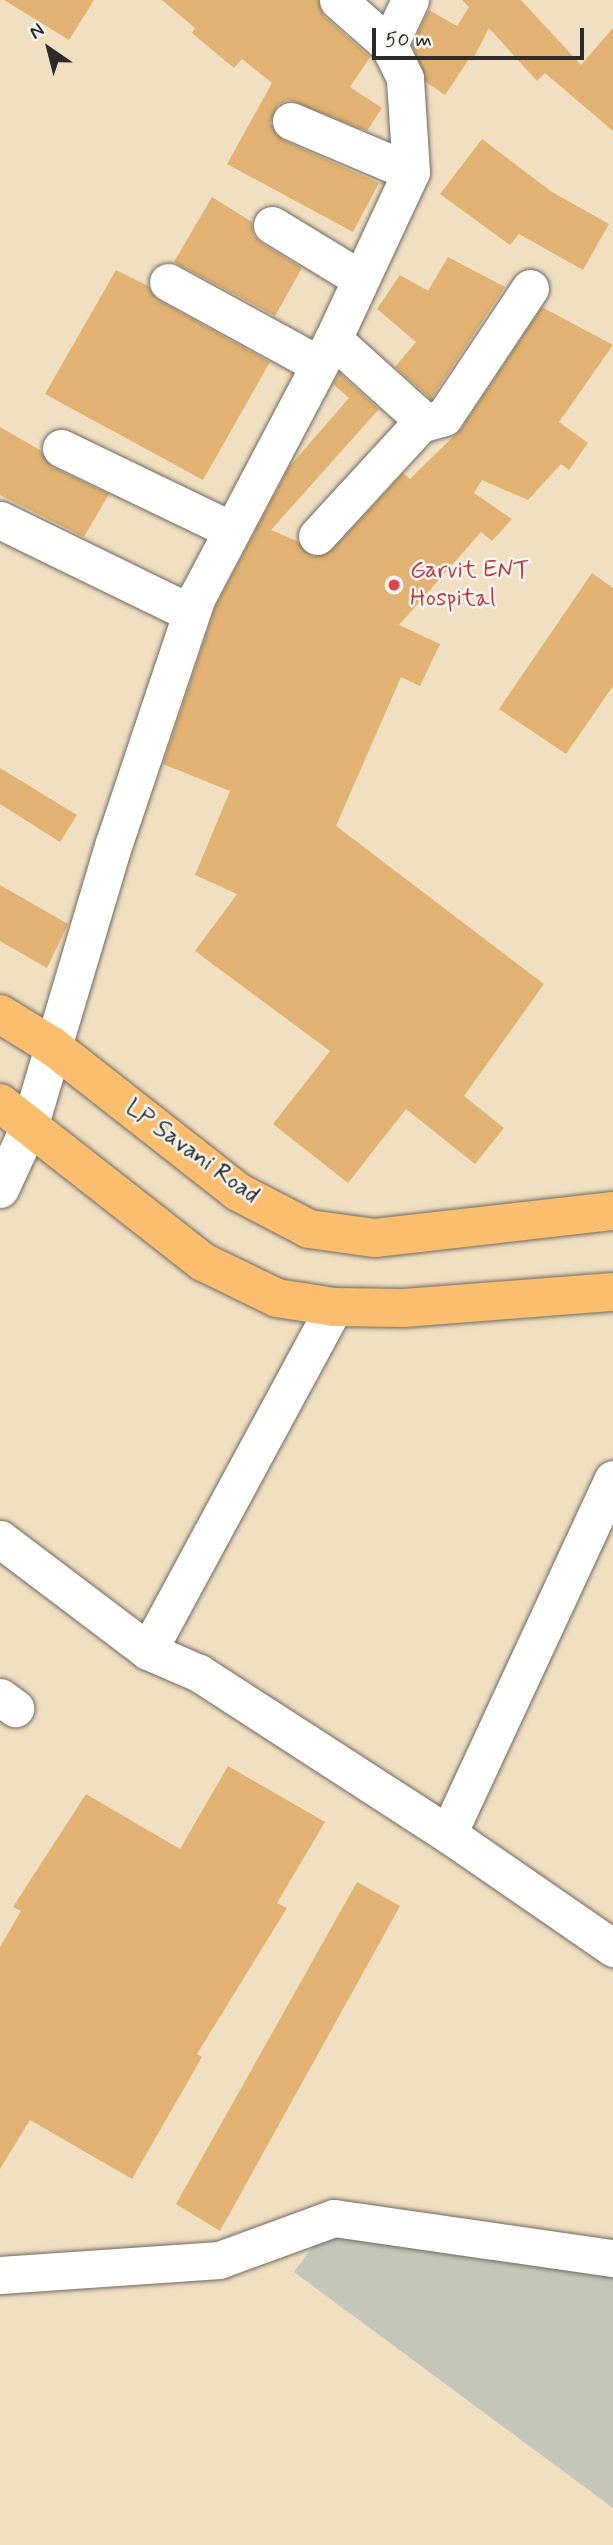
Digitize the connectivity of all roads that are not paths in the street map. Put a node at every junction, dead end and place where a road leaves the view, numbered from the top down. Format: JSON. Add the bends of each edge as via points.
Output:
{"nodes":[{"id":1,"x":338,"y":0,"type":"edge"},
{"id":2,"x":410,"y":0,"type":"edge"},
{"id":3,"x":390,"y":45,"type":"junction"},
{"id":4,"x":291,"y":121,"type":"dead end"},
{"id":5,"x":411,"y":172,"type":"junction"},
{"id":6,"x":272,"y":225,"type":"dead end"},
{"id":7,"x":359,"y":278,"type":"junction"},
{"id":8,"x":168,"y":282,"type":"dead end"},
{"id":9,"x":530,"y":288,"type":"dead end"},
{"id":10,"x":325,"y":351,"type":"junction"},
{"id":11,"x":420,"y":424,"type":"junction"},
{"id":12,"x":61,"y":448,"type":"dead end"},
{"id":13,"x":0,"y":520,"type":"edge"},
{"id":14,"x":229,"y":529,"type":"junction"},
{"id":15,"x":317,"y":536,"type":"dead end"},
{"id":16,"x":191,"y":613,"type":"junction"},
{"id":17,"x":0,"y":1014,"type":"edge"},
{"id":18,"x":52,"y":1046,"type":"junction"},
{"id":19,"x":15,"y":1114,"type":"edge"},
{"id":20,"x":0,"y":1189,"type":"edge"},
{"id":21,"x":613,"y":1211,"type":"edge"},
{"id":22,"x":613,"y":1292,"type":"edge"},
{"id":23,"x":334,"y":1307,"type":"junction"},
{"id":24,"x":613,"y":1479,"type":"edge"},
{"id":25,"x":0,"y":1539,"type":"edge"},
{"id":26,"x":148,"y":1651,"type":"junction"},
{"id":27,"x":448,"y":1834,"type":"junction"},
{"id":28,"x":613,"y":1948,"type":"edge"},
{"id":29,"x":613,"y":2258,"type":"edge"},
{"id":30,"x":0,"y":2275,"type":"edge"}],
"edges":[{"from":1,"to":3,"type":"street"},
{"from":2,"to":3,"type":"street"},
{"from":3,"to":5,"type":"street","via":[[405,78]]},
{"from":4,"to":5,"type":"street"},
{"from":5,"to":7,"type":"street"},
{"from":6,"to":7,"type":"street"},
{"from":7,"to":10,"type":"street"},
{"from":8,"to":10,"type":"street"},
{"from":9,"to":11,"type":"street","via":[[444,417]]},
{"from":10,"to":11,"type":"street","via":[[416,414]]},
{"from":10,"to":14,"type":"street"},
{"from":11,"to":15,"type":"street"},
{"from":12,"to":14,"type":"street"},
{"from":13,"to":16,"type":"street"},
{"from":14,"to":16,"type":"street"},
{"from":16,"to":18,"type":"street"},
{"from":17,"to":18,"type":"main road","name":"LP Savani Road"},
{"from":18,"to":19,"type":"street"},
{"from":18,"to":21,"type":"main road","name":"LP Savani Road","via":[[239,1192],[309,1229],[375,1238]]},
{"from":19,"to":20,"type":"street"},
{"from":19,"to":23,"type":"main road","via":[[203,1262],[277,1298]]},
{"from":22,"to":23,"type":"main road","via":[[404,1308]]},
{"from":23,"to":26,"type":"street"},
{"from":24,"to":27,"type":"street"},
{"from":25,"to":26,"type":"street"},
{"from":26,"to":27,"type":"street","via":[[199,1673]]},
{"from":27,"to":28,"type":"street"},
{"from":29,"to":30,"type":"street","via":[[334,2218],[219,2260]]}]}
